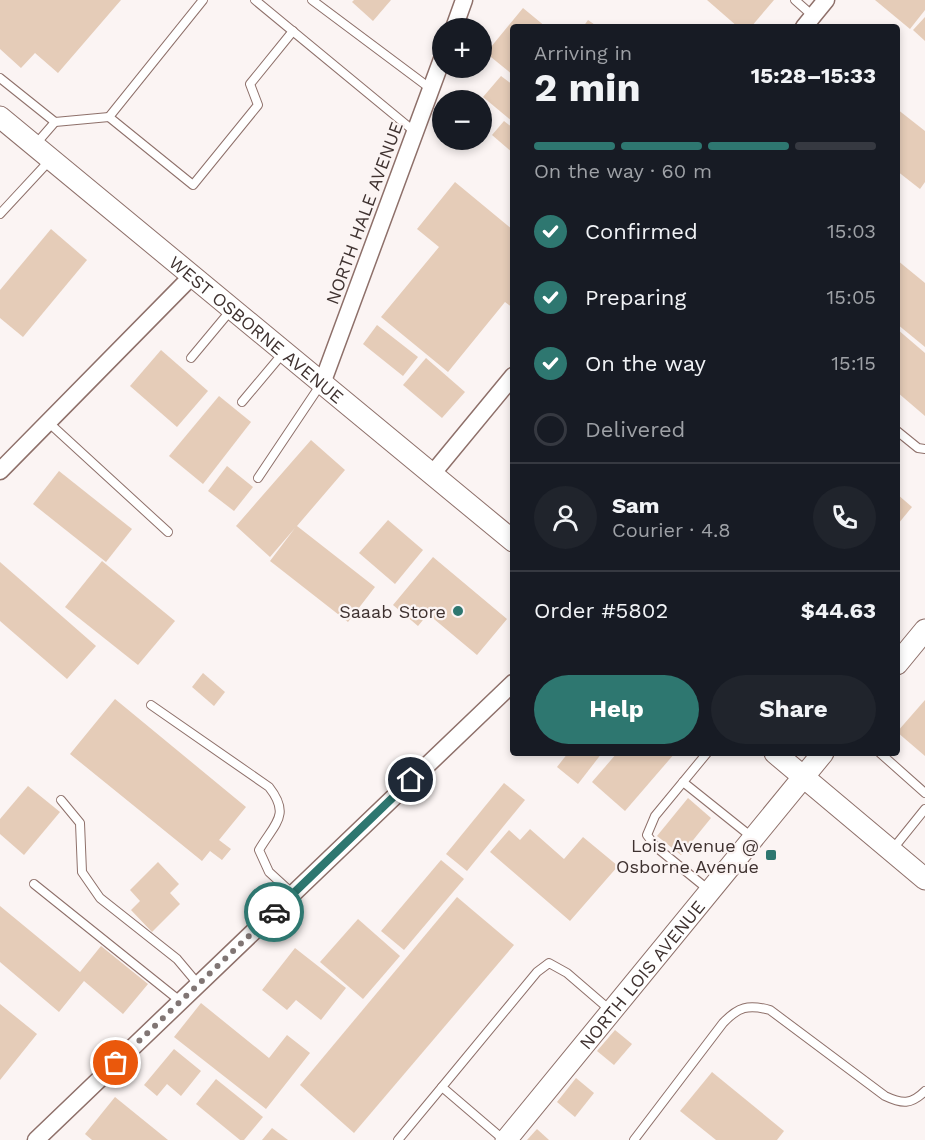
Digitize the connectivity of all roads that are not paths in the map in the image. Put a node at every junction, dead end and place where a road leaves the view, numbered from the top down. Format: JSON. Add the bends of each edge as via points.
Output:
{"nodes":[{"id":1,"x":203,"y":0,"type":"edge"},
{"id":2,"x":255,"y":0,"type":"edge"},
{"id":3,"x":312,"y":0,"type":"edge"},
{"id":4,"x":464,"y":0,"type":"edge"},
{"id":5,"x":795,"y":0,"type":"edge"},
{"id":6,"x":826,"y":0,"type":"edge"},
{"id":7,"x":458,"y":18,"type":"edge"},
{"id":8,"x":808,"y":21,"type":"edge"},
{"id":9,"x":293,"y":31,"type":"junction"},
{"id":10,"x":0,"y":78,"type":"edge"},
{"id":11,"x":435,"y":78,"type":"edge"},
{"id":12,"x":431,"y":89,"type":"junction"},
{"id":13,"x":0,"y":117,"type":"edge"},
{"id":14,"x":109,"y":117,"type":"junction"},
{"id":15,"x":55,"y":123,"type":"junction"},
{"id":16,"x":415,"y":132,"type":"junction"},
{"id":17,"x":43,"y":152,"type":"junction"},
{"id":18,"x":0,"y":214,"type":"edge"},
{"id":19,"x":193,"y":275,"type":"junction"},
{"id":20,"x":233,"y":308,"type":"junction"},
{"id":21,"x":285,"y":351,"type":"junction"},
{"id":22,"x":191,"y":358,"type":"dead end"},
{"id":23,"x":510,"y":380,"type":"edge"},
{"id":24,"x":322,"y":381,"type":"junction"},
{"id":25,"x":242,"y":402,"type":"dead end"},
{"id":26,"x":48,"y":422,"type":"junction"},
{"id":27,"x":900,"y":433,"type":"edge"},
{"id":28,"x":925,"y":449,"type":"edge"},
{"id":29,"x":0,"y":471,"type":"edge"},
{"id":30,"x":433,"y":472,"type":"junction"},
{"id":31,"x":258,"y":478,"type":"dead end"},
{"id":32,"x":168,"y":532,"type":"dead end"},
{"id":33,"x":510,"y":538,"type":"edge"},
{"id":34,"x":925,"y":630,"type":"edge"},
{"id":35,"x":900,"y":660,"type":"edge"},
{"id":36,"x":510,"y":686,"type":"edge"},
{"id":37,"x":151,"y":705,"type":"dead end"},
{"id":38,"x":705,"y":756,"type":"edge"},
{"id":39,"x":779,"y":756,"type":"edge"},
{"id":40,"x":821,"y":756,"type":"edge"},
{"id":41,"x":883,"y":756,"type":"edge"},
{"id":42,"x":804,"y":776,"type":"junction"},
{"id":43,"x":683,"y":782,"type":"junction"},
{"id":44,"x":925,"y":793,"type":"edge"},
{"id":45,"x":61,"y":800,"type":"dead end"},
{"id":46,"x":925,"y":809,"type":"edge"},
{"id":47,"x":753,"y":838,"type":"junction"},
{"id":48,"x":891,"y":851,"type":"junction"},
{"id":49,"x":925,"y":879,"type":"edge"},
{"id":50,"x":34,"y":884,"type":"dead end"},
{"id":51,"x":710,"y":891,"type":"junction"},
{"id":52,"x":293,"y":894,"type":"junction"},
{"id":53,"x":198,"y":984,"type":"junction"},
{"id":54,"x":180,"y":1001,"type":"junction"},
{"id":55,"x":611,"y":1011,"type":"junction"},
{"id":56,"x":442,"y":1087,"type":"junction"},
{"id":57,"x":925,"y":1091,"type":"edge"},
{"id":58,"x":36,"y":1140,"type":"edge"},
{"id":59,"x":398,"y":1140,"type":"edge"},
{"id":60,"x":505,"y":1140,"type":"edge"},
{"id":61,"x":634,"y":1140,"type":"edge"}],
"edges":[{"from":1,"to":14,"type":"lane"},
{"from":2,"to":9,"type":"lane"},
{"from":3,"to":12,"type":"lane"},
{"from":4,"to":7,"type":"street"},
{"from":5,"to":8,"type":"lane"},
{"from":6,"to":8,"type":"street"},
{"from":9,"to":14,"type":"lane","via":[[250,84],[258,105],[193,185]]},
{"from":9,"to":16,"type":"lane"},
{"from":10,"to":15,"type":"lane"},
{"from":11,"to":12,"type":"street","name":"NORTH HALE AVENUE"},
{"from":12,"to":16,"type":"street","name":"NORTH HALE AVENUE"},
{"from":13,"to":17,"type":"street","name":"WEST OSBORNE AVENUE"},
{"from":14,"to":15,"type":"lane"},
{"from":15,"to":17,"type":"lane"},
{"from":16,"to":24,"type":"street","name":"NORTH HALE AVENUE"},
{"from":17,"to":18,"type":"lane"},
{"from":17,"to":19,"type":"street","name":"WEST OSBORNE AVENUE"},
{"from":19,"to":20,"type":"street","name":"WEST OSBORNE AVENUE"},
{"from":19,"to":26,"type":"street"},
{"from":20,"to":21,"type":"street","name":"WEST OSBORNE AVENUE"},
{"from":20,"to":22,"type":"lane"},
{"from":21,"to":24,"type":"street","name":"WEST OSBORNE AVENUE"},
{"from":21,"to":25,"type":"lane"},
{"from":23,"to":30,"type":"street"},
{"from":24,"to":30,"type":"street","name":"WEST OSBORNE AVENUE"},
{"from":24,"to":31,"type":"lane"},
{"from":26,"to":29,"type":"street"},
{"from":26,"to":32,"type":"lane"},
{"from":27,"to":28,"type":"lane"},
{"from":30,"to":33,"type":"street","name":"WEST OSBORNE AVENUE"},
{"from":34,"to":35,"type":"street"},
{"from":36,"to":52,"type":"street"},
{"from":37,"to":52,"type":"lane","via":[[269,787],[280,802],[281,812],[260,850],[269,872]]},
{"from":38,"to":43,"type":"lane"},
{"from":39,"to":42,"type":"street"},
{"from":40,"to":42,"type":"street","name":"NORTH LOIS AVENUE"},
{"from":41,"to":44,"type":"lane"},
{"from":42,"to":47,"type":"street","name":"NORTH LOIS AVENUE"},
{"from":42,"to":48,"type":"street"},
{"from":43,"to":47,"type":"lane"},
{"from":43,"to":51,"type":"lane","via":[[655,816],[647,835]]},
{"from":45,"to":53,"type":"lane","via":[[80,823],[82,872],[100,898],[177,959]]},
{"from":46,"to":48,"type":"lane"},
{"from":47,"to":51,"type":"street","name":"NORTH LOIS AVENUE"},
{"from":48,"to":49,"type":"street"},
{"from":50,"to":54,"type":"lane"},
{"from":51,"to":55,"type":"street","name":"NORTH LOIS AVENUE"},
{"from":52,"to":53,"type":"street"},
{"from":53,"to":54,"type":"street"},
{"from":54,"to":58,"type":"street"},
{"from":55,"to":56,"type":"lane","via":[[549,963],[537,972]]},
{"from":55,"to":60,"type":"street","name":"NORTH LOIS AVENUE"},
{"from":56,"to":59,"type":"lane"},
{"from":56,"to":60,"type":"lane"},
{"from":57,"to":61,"type":"lane","via":[[914,1101],[902,1103],[885,1096],[770,1010],[752,1005],[736,1010],[723,1023]]}]}
